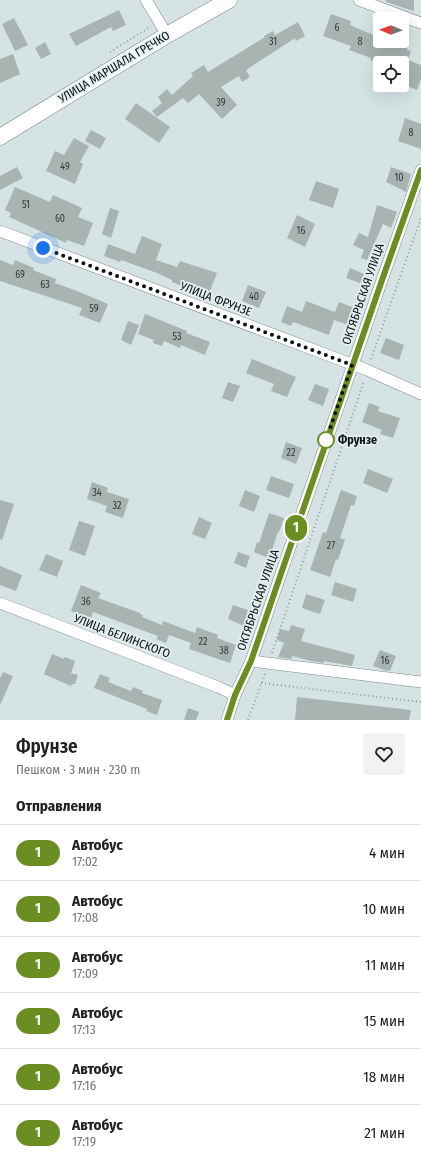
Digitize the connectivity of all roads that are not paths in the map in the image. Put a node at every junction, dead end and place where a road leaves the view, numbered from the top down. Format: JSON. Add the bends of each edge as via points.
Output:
{"nodes":[{"id":1,"x":146,"y":0,"type":"edge"},
{"id":2,"x":229,"y":0,"type":"edge"},
{"id":3,"x":358,"y":0,"type":"edge"},
{"id":4,"x":421,"y":23,"type":"edge"},
{"id":5,"x":167,"y":35,"type":"junction"},
{"id":6,"x":0,"y":137,"type":"edge"},
{"id":7,"x":421,"y":170,"type":"edge"},
{"id":8,"x":0,"y":231,"type":"edge"},
{"id":9,"x":352,"y":365,"type":"junction"},
{"id":10,"x":421,"y":394,"type":"edge"},
{"id":11,"x":0,"y":603,"type":"edge"},
{"id":12,"x":251,"y":661,"type":"junction"},
{"id":13,"x":421,"y":682,"type":"edge"},
{"id":14,"x":235,"y":695,"type":"junction"},
{"id":15,"x":227,"y":720,"type":"edge"}],
"edges":[{"from":1,"to":5,"type":"street"},
{"from":2,"to":5,"type":"main road","name":"УЛИЦА МАРШАЛА ГРЕЧКО"},
{"from":3,"to":4,"type":"street"},
{"from":5,"to":6,"type":"main road","name":"УЛИЦА МАРШАЛА ГРЕЧКО"},
{"from":7,"to":9,"type":"street","name":"ОКТЯБРЬСКАЯ УЛИЦА"},
{"from":8,"to":9,"type":"street","name":"УЛИЦА ФРУНЗЕ"},
{"from":9,"to":10,"type":"street","name":"УЛИЦА ФРУНЗЕ"},
{"from":9,"to":12,"type":"street","name":"ОКТЯБРЬСКАЯ УЛИЦА"},
{"from":11,"to":14,"type":"street","name":"УЛИЦА БЕЛИНСКОГО"},
{"from":12,"to":13,"type":"street"},
{"from":12,"to":14,"type":"street","name":"ОКТЯБРЬСКАЯ УЛИЦА"},
{"from":14,"to":15,"type":"street","name":"ОКТЯБРЬСКАЯ УЛИЦА"}]}
